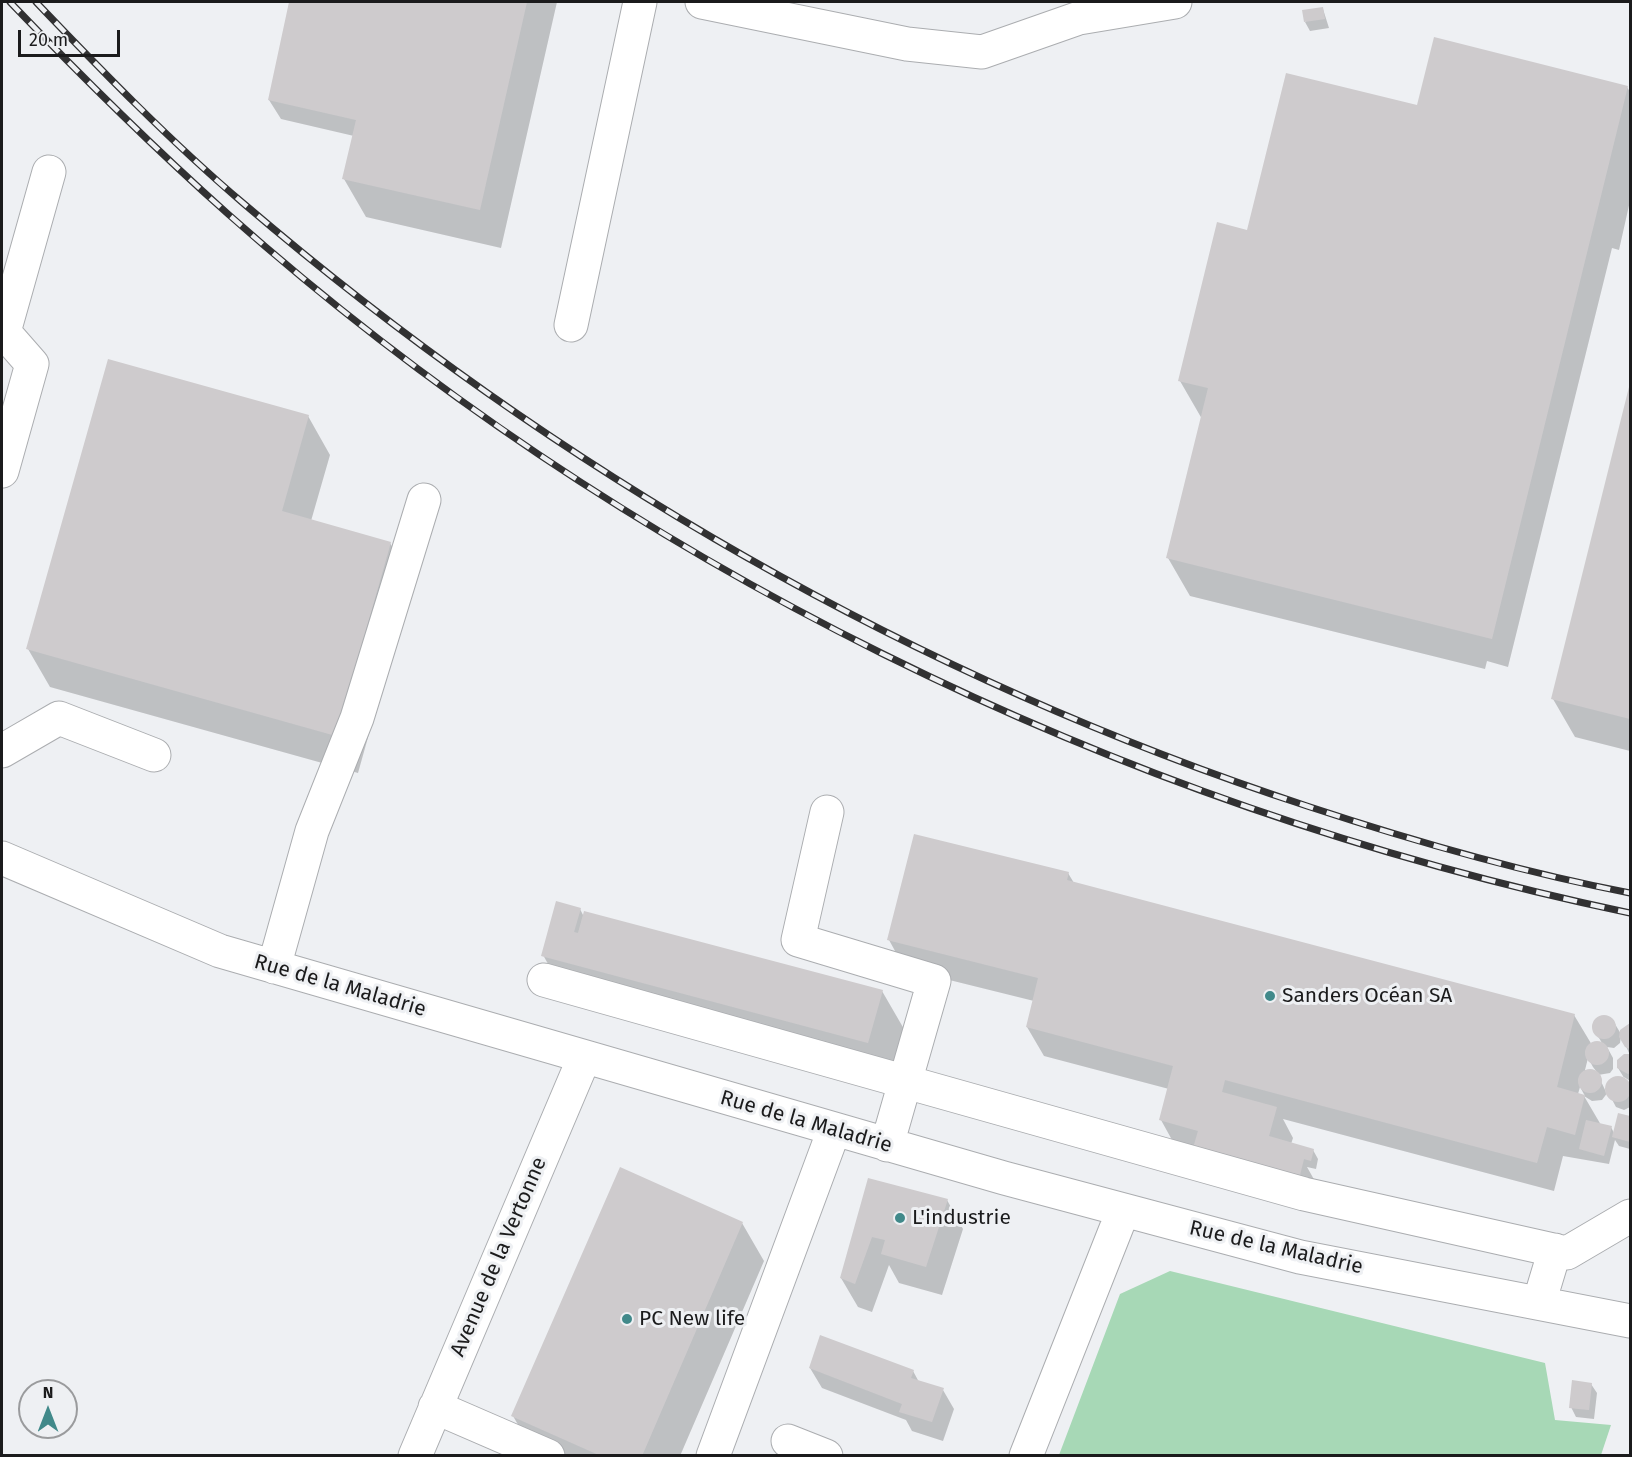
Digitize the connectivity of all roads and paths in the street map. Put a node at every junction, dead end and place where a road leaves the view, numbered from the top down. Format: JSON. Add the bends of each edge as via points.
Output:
{"nodes":[{"id":1,"x":640,"y":2,"type":"edge"},
{"id":2,"x":702,"y":2,"type":"edge"},
{"id":3,"x":1175,"y":2,"type":"edge"},
{"id":4,"x":49,"y":172,"type":"dead end"},
{"id":5,"x":571,"y":324,"type":"dead end"},
{"id":6,"x":2,"y":471,"type":"edge"},
{"id":7,"x":424,"y":500,"type":"dead end"},
{"id":8,"x":2,"y":750,"type":"edge"},
{"id":9,"x":153,"y":756,"type":"dead end"},
{"id":10,"x":827,"y":813,"type":"dead end"},
{"id":11,"x":2,"y":858,"type":"edge"},
{"id":12,"x":274,"y":967,"type":"junction"},
{"id":13,"x":544,"y":980,"type":"dead end"},
{"id":14,"x":584,"y":1058,"type":"junction"},
{"id":15,"x":906,"y":1082,"type":"junction"},
{"id":16,"x":834,"y":1130,"type":"junction"},
{"id":17,"x":887,"y":1145,"type":"junction"},
{"id":18,"x":1123,"y":1211,"type":"junction"},
{"id":19,"x":1630,"y":1216,"type":"edge"},
{"id":20,"x":1555,"y":1250,"type":"junction"},
{"id":21,"x":1539,"y":1303,"type":"junction"},
{"id":22,"x":1630,"y":1321,"type":"edge"},
{"id":23,"x":435,"y":1407,"type":"junction"},
{"id":24,"x":788,"y":1441,"type":"dead end"},
{"id":25,"x":415,"y":1455,"type":"edge"},
{"id":26,"x":548,"y":1455,"type":"edge"},
{"id":27,"x":713,"y":1455,"type":"edge"},
{"id":28,"x":826,"y":1455,"type":"edge"},
{"id":29,"x":1026,"y":1455,"type":"edge"}],
"edges":[{"from":1,"to":5,"type":"street"},
{"from":2,"to":3,"type":"street","via":[[907,44],[982,52],[1079,18]]},
{"from":4,"to":6,"type":"street","via":[[4,332],[32,364]]},
{"from":7,"to":12,"type":"street","via":[[357,718],[312,831]]},
{"from":8,"to":9,"type":"street","via":[[59,718]]},
{"from":10,"to":15,"type":"street","via":[[798,940],[934,981]]},
{"from":11,"to":12,"type":"street","name":"Rue de la Maladrie","via":[[220,951]]},
{"from":12,"to":14,"type":"street","name":"Rue de la Maladrie"},
{"from":13,"to":15,"type":"street"},
{"from":14,"to":16,"type":"street","name":"Rue de la Maladrie"},
{"from":14,"to":23,"type":"street","name":"Avenue de la Vertonne"},
{"from":15,"to":17,"type":"street"},
{"from":15,"to":20,"type":"street","via":[[1304,1194]]},
{"from":16,"to":17,"type":"street","name":"Rue de la Maladrie"},
{"from":16,"to":27,"type":"street"},
{"from":17,"to":18,"type":"street","name":"Rue de la Maladrie"},
{"from":18,"to":21,"type":"street","name":"Rue de la Maladrie","via":[[1300,1257]]},
{"from":18,"to":29,"type":"street"},
{"from":19,"to":20,"type":"street","via":[[1567,1253]]},
{"from":20,"to":21,"type":"street"},
{"from":21,"to":22,"type":"street","name":"Rue de la Maladrie"},
{"from":23,"to":25,"type":"street","name":"Avenue de la Vertonne"},
{"from":23,"to":26,"type":"street"},
{"from":24,"to":28,"type":"street"}]}
